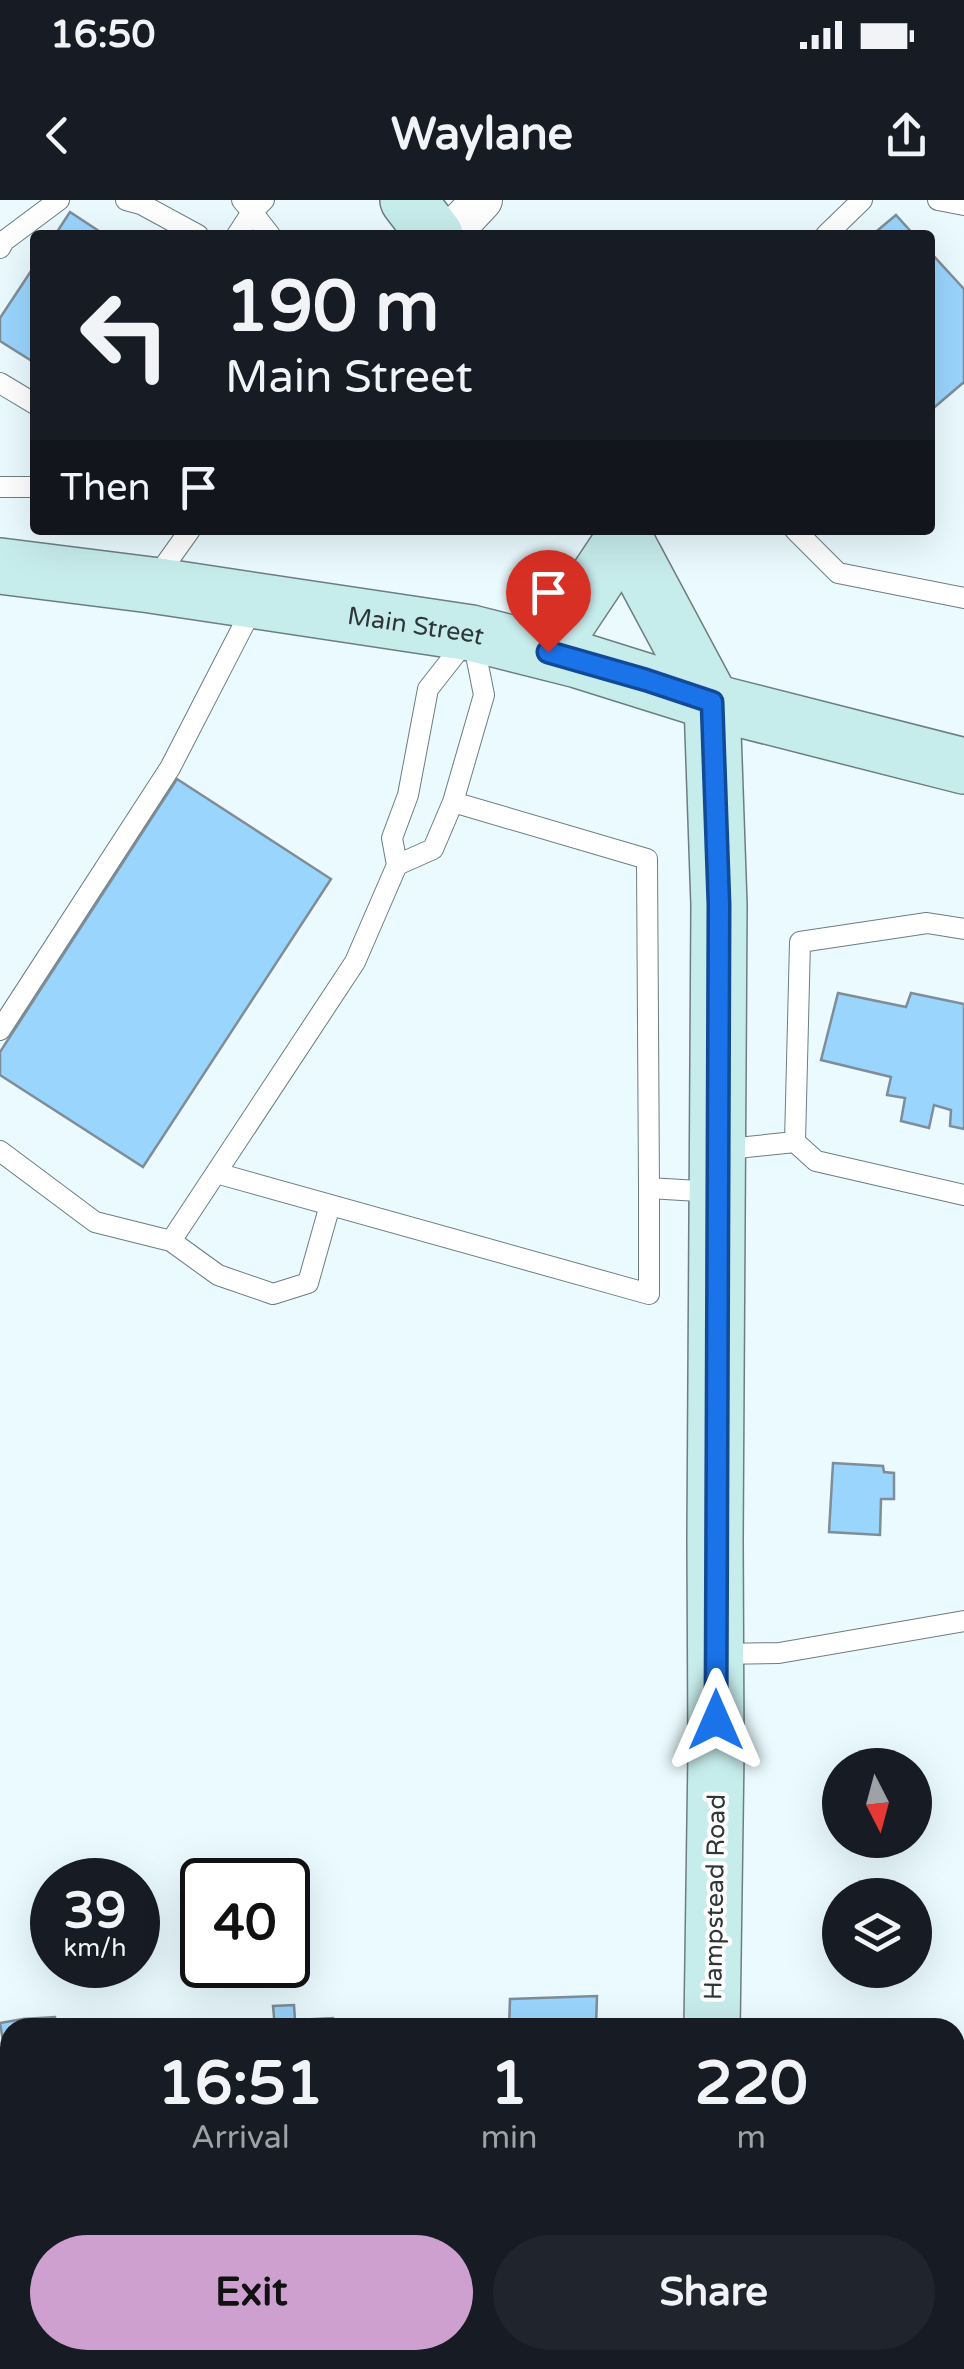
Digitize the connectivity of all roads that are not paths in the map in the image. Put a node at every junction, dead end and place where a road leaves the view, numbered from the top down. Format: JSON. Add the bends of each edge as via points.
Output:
{"nodes":[{"id":1,"x":59,"y":200,"type":"edge"},
{"id":2,"x":126,"y":200,"type":"edge"},
{"id":3,"x":408,"y":200,"type":"edge"},
{"id":4,"x":482,"y":200,"type":"edge"},
{"id":5,"x":862,"y":200,"type":"edge"},
{"id":6,"x":938,"y":200,"type":"edge"},
{"id":7,"x":253,"y":204,"type":"edge"},
{"id":8,"x":964,"y":205,"type":"edge"},
{"id":9,"x":189,"y":230,"type":"edge"},
{"id":10,"x":240,"y":230,"type":"edge"},
{"id":11,"x":267,"y":230,"type":"edge"},
{"id":12,"x":432,"y":230,"type":"edge"},
{"id":13,"x":453,"y":230,"type":"edge"},
{"id":14,"x":831,"y":230,"type":"edge"},
{"id":15,"x":0,"y":248,"type":"edge"},
{"id":16,"x":0,"y":383,"type":"edge"},
{"id":17,"x":30,"y":401,"type":"edge"},
{"id":18,"x":30,"y":487,"type":"edge"},
{"id":19,"x":0,"y":488,"type":"edge"},
{"id":20,"x":186,"y":535,"type":"edge"},
{"id":21,"x":621,"y":535,"type":"edge"},
{"id":22,"x":623,"y":535,"type":"edge"},
{"id":23,"x":800,"y":535,"type":"edge"},
{"id":24,"x":0,"y":566,"type":"edge"},
{"id":25,"x":151,"y":584,"type":"junction"},
{"id":26,"x":964,"y":598,"type":"edge"},
{"id":27,"x":257,"y":601,"type":"junction"},
{"id":28,"x":471,"y":633,"type":"junction"},
{"id":29,"x":548,"y":652,"type":"junction"},
{"id":30,"x":712,"y":702,"type":"junction"},
{"id":31,"x":964,"y":766,"type":"edge"},
{"id":32,"x":453,"y":802,"type":"junction"},
{"id":33,"x":398,"y":865,"type":"junction"},
{"id":34,"x":964,"y":930,"type":"edge"},
{"id":35,"x":0,"y":1030,"type":"edge"},
{"id":36,"x":795,"y":1142,"type":"junction"},
{"id":37,"x":0,"y":1151,"type":"edge"},
{"id":38,"x":717,"y":1171,"type":"junction"},
{"id":39,"x":216,"y":1172,"type":"junction"},
{"id":40,"x":649,"y":1188,"type":"junction"},
{"id":41,"x":964,"y":1195,"type":"edge"},
{"id":42,"x":330,"y":1205,"type":"junction"},
{"id":43,"x":170,"y":1241,"type":"junction"},
{"id":44,"x":964,"y":1621,"type":"edge"},
{"id":45,"x":715,"y":1654,"type":"junction"},
{"id":46,"x":712,"y":2018,"type":"edge"}],
"edges":[{"from":1,"to":15,"type":"lane"},
{"from":2,"to":9,"type":"lane"},
{"from":3,"to":12,"type":"main road"},
{"from":4,"to":13,"type":"street"},
{"from":5,"to":14,"type":"lane"},
{"from":6,"to":8,"type":"lane"},
{"from":7,"to":10,"type":"lane"},
{"from":7,"to":11,"type":"lane"},
{"from":16,"to":17,"type":"lane"},
{"from":18,"to":19,"type":"lane"},
{"from":20,"to":25,"type":"lane"},
{"from":21,"to":29,"type":"main road"},
{"from":22,"to":30,"type":"main road","name":"Hampstead Road"},
{"from":23,"to":26,"type":"lane","via":[[838,574]]},
{"from":24,"to":25,"type":"main road","name":"Main Street"},
{"from":25,"to":27,"type":"main road","name":"Main Street"},
{"from":27,"to":28,"type":"main road","name":"Main Street"},
{"from":27,"to":35,"type":"lane","via":[[170,768]]},
{"from":28,"to":29,"type":"main road","name":"Main Street"},
{"from":28,"to":32,"type":"lane","via":[[484,695]]},
{"from":28,"to":33,"type":"lane","via":[[428,689],[408,795],[392,838]]},
{"from":29,"to":30,"type":"main road","name":"Main Street"},
{"from":30,"to":31,"type":"main road","name":"Main Street"},
{"from":30,"to":38,"type":"main road","name":"Hampstead Road"},
{"from":32,"to":33,"type":"lane","via":[[433,849]]},
{"from":32,"to":40,"type":"lane","via":[[647,859]]},
{"from":33,"to":39,"type":"lane","via":[[355,962]]},
{"from":34,"to":36,"type":"lane","via":[[927,923],[800,942]]},
{"from":36,"to":38,"type":"lane"},
{"from":36,"to":41,"type":"lane","via":[[816,1161]]},
{"from":37,"to":43,"type":"lane","via":[[94,1222]]},
{"from":38,"to":40,"type":"lane"},
{"from":38,"to":45,"type":"main road","name":"Hampstead Road"},
{"from":39,"to":42,"type":"lane"},
{"from":39,"to":43,"type":"lane"},
{"from":40,"to":42,"type":"lane","via":[[649,1294]]},
{"from":42,"to":43,"type":"lane","via":[[308,1284],[272,1294],[218,1275]]},
{"from":44,"to":45,"type":"lane","via":[[779,1653]]},
{"from":45,"to":46,"type":"main road","name":"Hampstead Road"}]}
